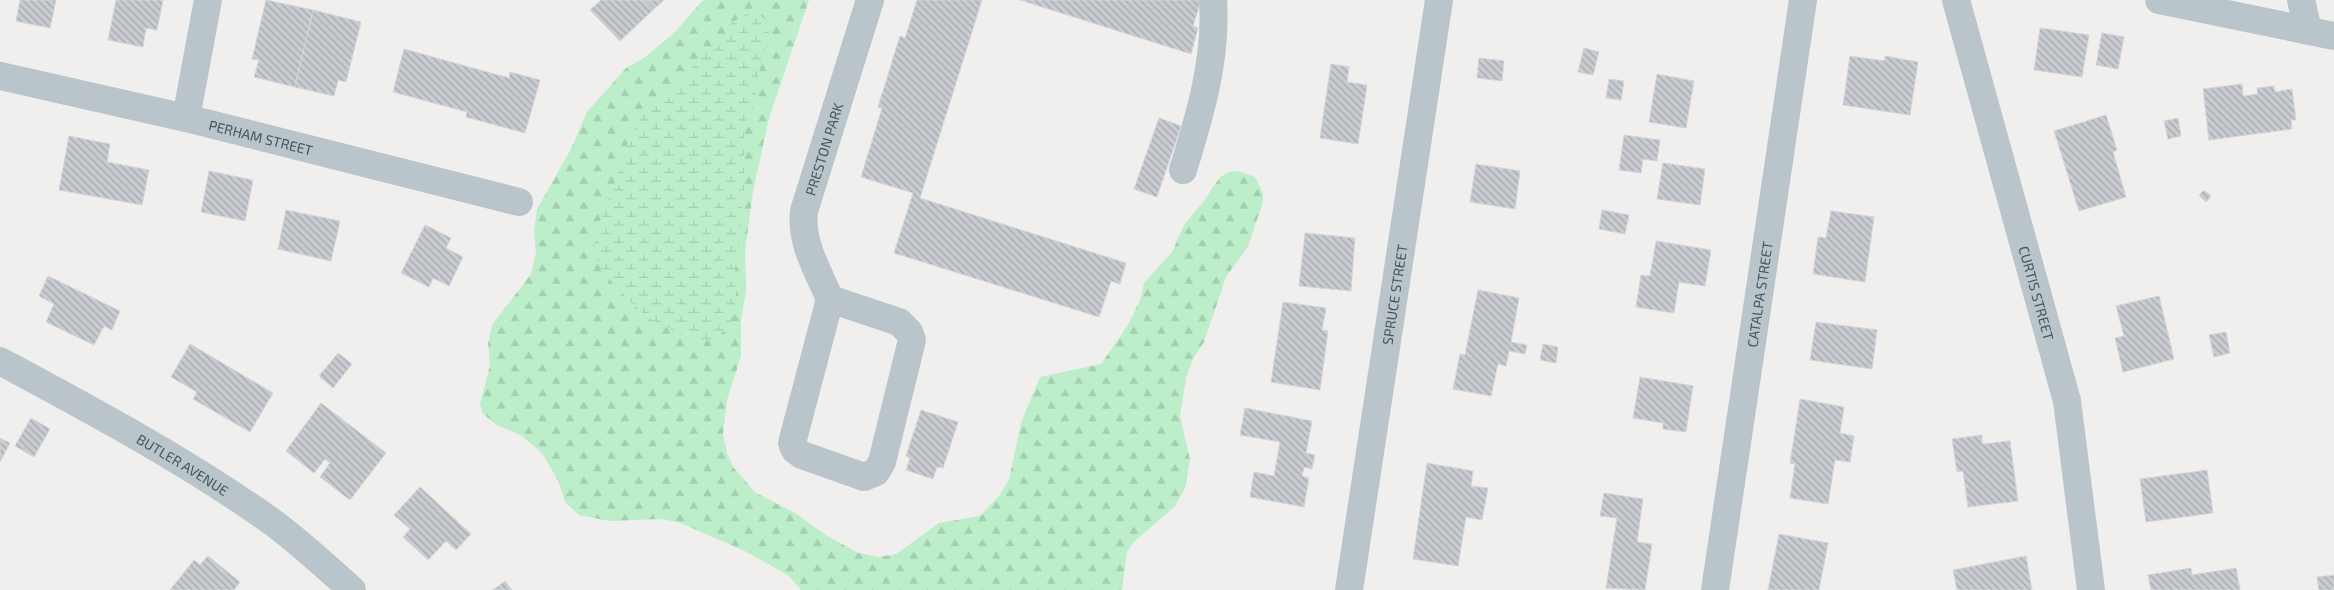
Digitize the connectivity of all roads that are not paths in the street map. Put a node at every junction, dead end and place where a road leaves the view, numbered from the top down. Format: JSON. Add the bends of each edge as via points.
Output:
{"nodes":[{"id":1,"x":208,"y":0,"type":"edge"},
{"id":2,"x":870,"y":0,"type":"edge"},
{"id":3,"x":1213,"y":0,"type":"edge"},
{"id":4,"x":1439,"y":0,"type":"edge"},
{"id":5,"x":1803,"y":0,"type":"edge"},
{"id":6,"x":1956,"y":0,"type":"edge"},
{"id":7,"x":2159,"y":0,"type":"edge"},
{"id":8,"x":2301,"y":0,"type":"edge"},
{"id":9,"x":2308,"y":30,"type":"junction"},
{"id":10,"x":2334,"y":36,"type":"edge"},
{"id":11,"x":0,"y":76,"type":"edge"},
{"id":12,"x":186,"y":118,"type":"junction"},
{"id":13,"x":1183,"y":170,"type":"dead end"},
{"id":14,"x":519,"y":202,"type":"dead end"},
{"id":15,"x":830,"y":299,"type":"junction"},
{"id":16,"x":0,"y":361,"type":"edge"},
{"id":17,"x":352,"y":590,"type":"edge"},
{"id":18,"x":1349,"y":590,"type":"edge"},
{"id":19,"x":1715,"y":590,"type":"edge"},
{"id":20,"x":2091,"y":590,"type":"edge"}],
"edges":[{"from":1,"to":12,"type":"street"},
{"from":2,"to":15,"type":"street","name":"PRESTON PARK","via":[[804,211],[804,237]]},
{"from":3,"to":13,"type":"street","via":[[1214,28],[1209,70]]},
{"from":4,"to":18,"type":"street","name":"SPRUCE STREET"},
{"from":5,"to":19,"type":"street","name":"CATALPA STREET"},
{"from":6,"to":20,"type":"street","name":"CURTIS STREET","via":[[2066,401]]},
{"from":7,"to":9,"type":"street"},
{"from":8,"to":9,"type":"street"},
{"from":9,"to":10,"type":"street"},
{"from":11,"to":12,"type":"street","name":"PERHAM STREET"},
{"from":12,"to":14,"type":"street","name":"PERHAM STREET"},
{"from":15,"to":15,"type":"street","via":[[792,442],[802,455],[864,477],[876,472],[882,462],[912,340],[899,322]]},
{"from":16,"to":17,"type":"street","name":"BUTLER AVENUE","via":[[124,428],[216,484],[269,520]]}]}
